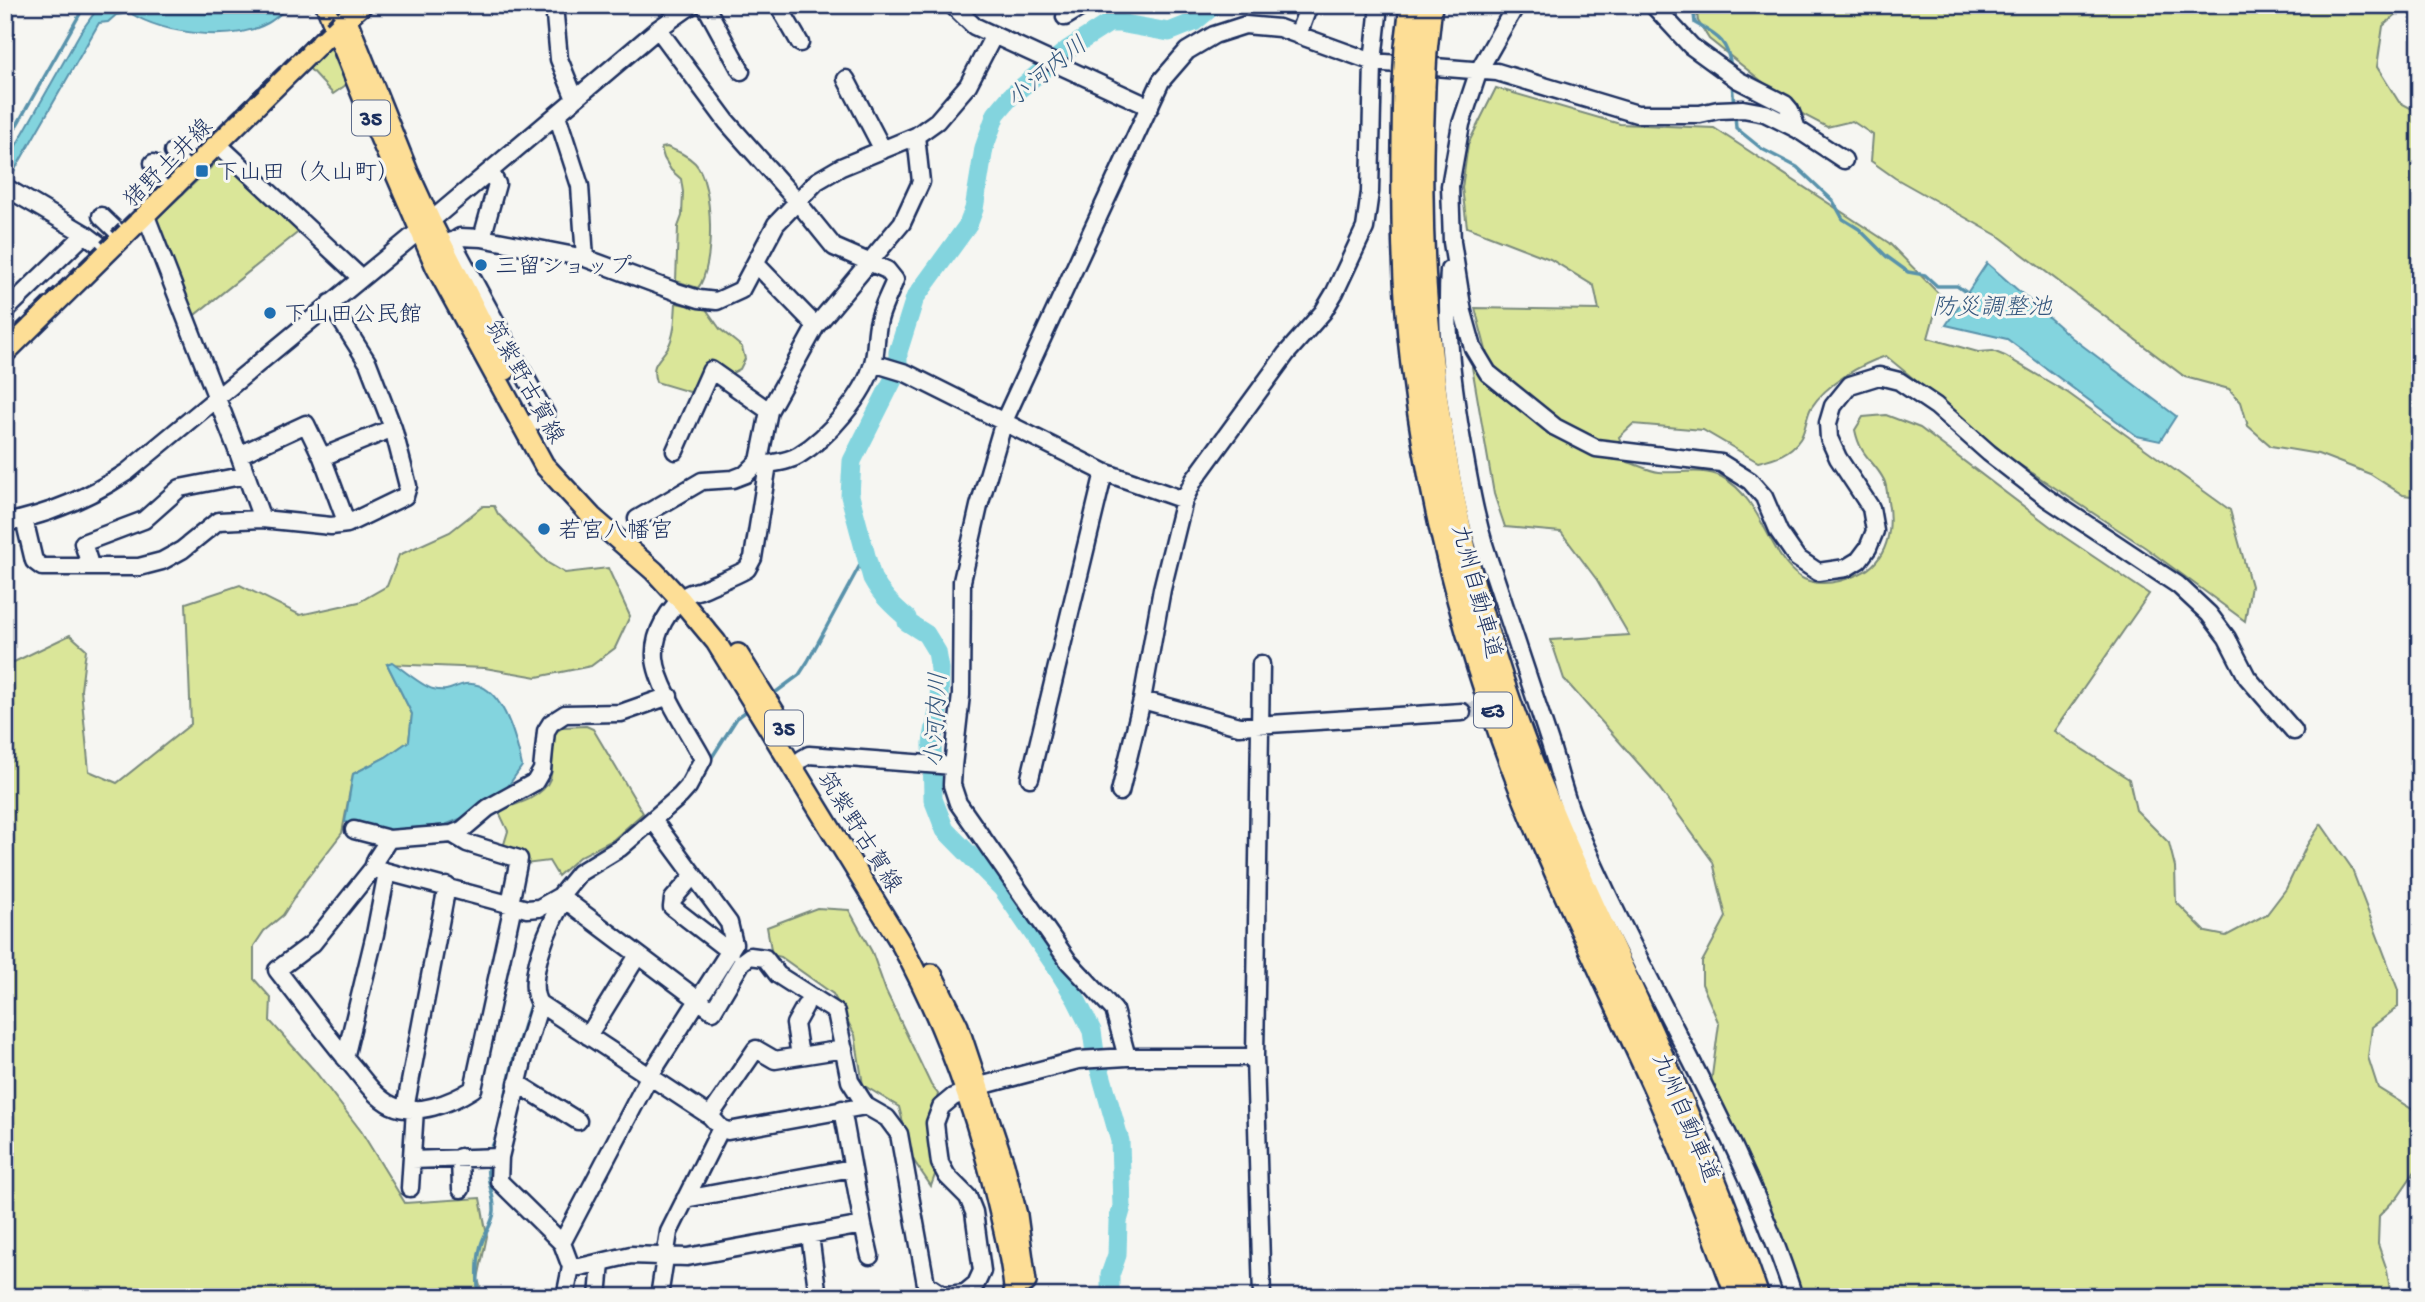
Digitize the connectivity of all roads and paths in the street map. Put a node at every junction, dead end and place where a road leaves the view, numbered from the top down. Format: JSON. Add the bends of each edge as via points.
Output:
{"nodes":[{"id":1,"x":326,"y":5,"type":"edge"},
{"id":2,"x":362,"y":5,"type":"edge"},
{"id":3,"x":554,"y":5,"type":"edge"},
{"id":4,"x":692,"y":5,"type":"edge"},
{"id":5,"x":705,"y":5,"type":"edge"},
{"id":6,"x":778,"y":5,"type":"edge"},
{"id":7,"x":952,"y":5,"type":"edge"},
{"id":8,"x":1085,"y":5,"type":"edge"},
{"id":9,"x":1309,"y":5,"type":"edge"},
{"id":10,"x":1380,"y":5,"type":"edge"},
{"id":11,"x":1412,"y":5,"type":"edge"},
{"id":12,"x":1430,"y":5,"type":"edge"},
{"id":13,"x":1516,"y":5,"type":"edge"},
{"id":14,"x":1653,"y":5,"type":"edge"},
{"id":15,"x":1065,"y":17,"type":"dead end"},
{"id":16,"x":341,"y":18,"type":"edge"},
{"id":17,"x":658,"y":29,"type":"junction"},
{"id":18,"x":994,"y":35,"type":"junction"},
{"id":19,"x":1298,"y":35,"type":"junction"},
{"id":20,"x":800,"y":43,"type":"dead end"},
{"id":21,"x":1416,"y":49,"type":"junction"},
{"id":22,"x":1373,"y":62,"type":"junction"},
{"id":23,"x":1479,"y":70,"type":"junction"},
{"id":24,"x":741,"y":71,"type":"dead end"},
{"id":25,"x":846,"y":79,"type":"dead end"},
{"id":26,"x":1414,"y":86,"type":"junction"},
{"id":27,"x":575,"y":99,"type":"junction"},
{"id":28,"x":1150,"y":107,"type":"junction"},
{"id":29,"x":557,"y":115,"type":"junction"},
{"id":30,"x":1797,"y":129,"type":"junction"},
{"id":31,"x":916,"y":136,"type":"junction"},
{"id":32,"x":219,"y":145,"type":"junction"},
{"id":33,"x":883,"y":150,"type":"junction"},
{"id":34,"x":173,"y":152,"type":"dead end"},
{"id":35,"x":1844,"y":160,"type":"dead end"},
{"id":36,"x":153,"y":163,"type":"dead end"},
{"id":37,"x":192,"y":171,"type":"junction"},
{"id":38,"x":490,"y":171,"type":"junction"},
{"id":39,"x":176,"y":187,"type":"junction"},
{"id":40,"x":6,"y":188,"type":"edge"},
{"id":41,"x":796,"y":200,"type":"junction"},
{"id":42,"x":101,"y":216,"type":"dead end"},
{"id":43,"x":146,"y":216,"type":"junction"},
{"id":44,"x":425,"y":225,"type":"junction"},
{"id":45,"x":85,"y":234,"type":"junction"},
{"id":46,"x":124,"y":238,"type":"junction"},
{"id":47,"x":482,"y":238,"type":"junction"},
{"id":48,"x":1452,"y":242,"type":"junction"},
{"id":49,"x":448,"y":244,"type":"junction"},
{"id":50,"x":109,"y":253,"type":"junction"},
{"id":51,"x":585,"y":258,"type":"junction"},
{"id":52,"x":869,"y":263,"type":"junction"},
{"id":53,"x":756,"y":264,"type":"junction"},
{"id":54,"x":361,"y":278,"type":"junction"},
{"id":55,"x":330,"y":303,"type":"junction"},
{"id":56,"x":5,"y":311,"type":"edge"},
{"id":57,"x":816,"y":326,"type":"junction"},
{"id":58,"x":5,"y":353,"type":"edge"},
{"id":59,"x":876,"y":365,"type":"junction"},
{"id":60,"x":217,"y":397,"type":"junction"},
{"id":61,"x":769,"y":411,"type":"junction"},
{"id":62,"x":1004,"y":421,"type":"junction"},
{"id":63,"x":393,"y":428,"type":"junction"},
{"id":64,"x":675,"y":451,"type":"dead end"},
{"id":65,"x":239,"y":455,"type":"junction"},
{"id":66,"x":322,"y":457,"type":"junction"},
{"id":67,"x":764,"y":463,"type":"junction"},
{"id":68,"x":1104,"y":472,"type":"junction"},
{"id":69,"x":246,"y":475,"type":"junction"},
{"id":70,"x":1184,"y":500,"type":"junction"},
{"id":71,"x":24,"y":519,"type":"junction"},
{"id":72,"x":262,"y":519,"type":"junction"},
{"id":73,"x":637,"y":519,"type":"dead end"},
{"id":74,"x":5,"y":523,"type":"edge"},
{"id":75,"x":347,"y":524,"type":"junction"},
{"id":76,"x":90,"y":565,"type":"junction"},
{"id":77,"x":686,"y":596,"type":"junction"},
{"id":78,"x":1261,"y":664,"type":"dead end"},
{"id":79,"x":669,"y":696,"type":"junction"},
{"id":80,"x":1142,"y":700,"type":"junction"},
{"id":81,"x":1462,"y":712,"type":"tunnel mouth"},
{"id":82,"x":1261,"y":724,"type":"junction"},
{"id":83,"x":2294,"y":731,"type":"dead end"},
{"id":84,"x":802,"y":759,"type":"junction"},
{"id":85,"x":948,"y":767,"type":"junction"},
{"id":86,"x":1030,"y":778,"type":"dead end"},
{"id":87,"x":1120,"y":792,"type":"dead end"},
{"id":88,"x":653,"y":820,"type":"junction"},
{"id":89,"x":354,"y":830,"type":"dead end"},
{"id":90,"x":452,"y":834,"type":"junction"},
{"id":91,"x":388,"y":839,"type":"junction"},
{"id":92,"x":380,"y":870,"type":"junction"},
{"id":93,"x":693,"y":876,"type":"junction"},
{"id":94,"x":447,"y":886,"type":"junction"},
{"id":95,"x":562,"y":897,"type":"junction"},
{"id":96,"x":513,"y":905,"type":"junction"},
{"id":97,"x":730,"y":952,"type":"junction"},
{"id":98,"x":638,"y":955,"type":"junction"},
{"id":99,"x":698,"y":1002,"type":"junction"},
{"id":100,"x":540,"y":1004,"type":"junction"},
{"id":101,"x":805,"y":1006,"type":"dead end"},
{"id":102,"x":588,"y":1036,"type":"junction"},
{"id":103,"x":844,"y":1049,"type":"junction"},
{"id":104,"x":800,"y":1056,"type":"junction"},
{"id":105,"x":1122,"y":1057,"type":"junction"},
{"id":106,"x":1255,"y":1057,"type":"junction"},
{"id":107,"x":345,"y":1058,"type":"junction"},
{"id":108,"x":649,"y":1077,"type":"junction"},
{"id":109,"x":517,"y":1083,"type":"junction"},
{"id":110,"x":973,"y":1089,"type":"junction"},
{"id":111,"x":866,"y":1106,"type":"junction"},
{"id":112,"x":410,"y":1109,"type":"junction"},
{"id":113,"x":842,"y":1109,"type":"junction"},
{"id":114,"x":578,"y":1121,"type":"dead end"},
{"id":115,"x":715,"y":1122,"type":"junction"},
{"id":116,"x":460,"y":1157,"type":"junction"},
{"id":117,"x":500,"y":1157,"type":"junction"},
{"id":118,"x":412,"y":1160,"type":"junction"},
{"id":119,"x":852,"y":1168,"type":"junction"},
{"id":120,"x":410,"y":1188,"type":"dead end"},
{"id":121,"x":461,"y":1189,"type":"dead end"},
{"id":122,"x":685,"y":1199,"type":"junction"},
{"id":123,"x":863,"y":1225,"type":"junction"},
{"id":124,"x":810,"y":1236,"type":"junction"},
{"id":125,"x":562,"y":1242,"type":"junction"},
{"id":126,"x":664,"y":1256,"type":"junction"},
{"id":127,"x":870,"y":1256,"type":"dead end"},
{"id":128,"x":601,"y":1263,"type":"junction"},
{"id":129,"x":571,"y":1267,"type":"junction"},
{"id":130,"x":935,"y":1295,"type":"edge"},
{"id":131,"x":565,"y":1297,"type":"edge"},
{"id":132,"x":598,"y":1297,"type":"edge"},
{"id":133,"x":659,"y":1297,"type":"edge"},
{"id":134,"x":818,"y":1297,"type":"edge"},
{"id":135,"x":1014,"y":1297,"type":"edge"},
{"id":136,"x":1027,"y":1297,"type":"edge"},
{"id":137,"x":1262,"y":1297,"type":"edge"},
{"id":138,"x":1738,"y":1297,"type":"edge"},
{"id":139,"x":1757,"y":1297,"type":"edge"},
{"id":140,"x":1794,"y":1297,"type":"edge"}],
"edges":[{"from":1,"to":16,"type":"main road","name":"筑紫野古賀線","number":"35"},
{"from":2,"to":16,"type":"main road","name":"猪野土井線"},
{"from":3,"to":27,"type":"street","via":[[559,59]]},
{"from":4,"to":17,"type":"street"},
{"from":5,"to":24,"type":"street"},
{"from":6,"to":20,"type":"street"},
{"from":7,"to":18,"type":"street","via":[[974,26]]},
{"from":8,"to":15,"type":"street"},
{"from":9,"to":19,"type":"street"},
{"from":10,"to":22,"type":"street"},
{"from":11,"to":21,"type":"highway","name":"九州自動車道","number":"E3"},
{"from":12,"to":21,"type":"highway","name":"九州自動車道","number":"E3"},
{"from":13,"to":23,"type":"street"},
{"from":14,"to":30,"type":"street","via":[[1691,46],[1738,80],[1785,104]]},
{"from":16,"to":32,"type":"main road","name":"猪野土井線"},
{"from":16,"to":44,"type":"main road","name":"筑紫野古賀線","number":"35","via":[[408,172]]},
{"from":17,"to":27,"type":"street"},
{"from":17,"to":41,"type":"street","via":[[727,122]]},
{"from":18,"to":28,"type":"street"},
{"from":18,"to":31,"type":"street","via":[[968,85],[937,121]]},
{"from":19,"to":22,"type":"street"},
{"from":19,"to":28,"type":"street","via":[[1245,25],[1214,35],[1187,51],[1161,81]]},
{"from":21,"to":26,"type":"highway","name":"九州自動車道","number":"E3","bridge":true},
{"from":22,"to":23,"type":"street"},
{"from":22,"to":70,"type":"street","via":[[1365,228],[1323,312],[1286,355]]},
{"from":23,"to":30,"type":"street","via":[[1637,114],[1743,109],[1765,113]]},
{"from":23,"to":48,"type":"street","via":[[1461,124],[1450,186]]},
{"from":25,"to":33,"type":"street"},
{"from":26,"to":138,"type":"highway","name":"九州自動車道","number":"E3","via":[[1404,248],[1413,363],[1432,487],[1462,613],[1520,785],[1668,1116]]},
{"from":26,"to":139,"type":"highway","name":"九州自動車道","number":"E3","via":[[1432,363],[1439,423],[1468,565],[1540,786],[1711,1172]]},
{"from":27,"to":29,"type":"street"},
{"from":28,"to":62,"type":"street"},
{"from":29,"to":38,"type":"street"},
{"from":29,"to":51,"type":"street","via":[[580,186]]},
{"from":30,"to":35,"type":"street"},
{"from":31,"to":33,"type":"street"},
{"from":31,"to":52,"type":"street","via":[[921,182],[902,223]]},
{"from":32,"to":37,"type":"main road","name":"猪野土井線"},
{"from":32,"to":54,"type":"street"},
{"from":33,"to":41,"type":"street","via":[[829,174]]},
{"from":34,"to":37,"type":"street"},
{"from":36,"to":39,"type":"street"},
{"from":37,"to":39,"type":"main road","name":"猪野土井線"},
{"from":38,"to":44,"type":"street"},
{"from":38,"to":47,"type":"street","via":[[497,184]]},
{"from":39,"to":43,"type":"main road","name":"猪野土井線"},
{"from":40,"to":45,"type":"street"},
{"from":41,"to":52,"type":"street","via":[[834,247]]},
{"from":41,"to":53,"type":"street","via":[[776,224]]},
{"from":42,"to":46,"type":"street"},
{"from":43,"to":46,"type":"main road","name":"猪野土井線"},
{"from":43,"to":60,"type":"street"},
{"from":44,"to":49,"type":"main road","name":"筑紫野古賀線","number":"35"},
{"from":44,"to":54,"type":"street"},
{"from":44,"to":77,"type":"main road","name":"筑紫野古賀線","number":"35","via":[[442,278],[544,465],[592,517]]},
{"from":45,"to":50,"type":"street"},
{"from":45,"to":56,"type":"street"},
{"from":46,"to":50,"type":"main road","name":"猪野土井線"},
{"from":47,"to":49,"type":"street","via":[[460,237]]},
{"from":47,"to":51,"type":"street"},
{"from":48,"to":83,"type":"street","via":[[1473,348],[1488,373],[1555,427],[1596,449],[1721,463],[1735,470],[1765,497],[1779,532],[1797,558],[1818,572],[1846,568],[1859,560],[1875,531],[1871,508],[1829,438],[1833,406],[1850,384],[1879,376],[1899,381],[2047,498],[2178,585],[2209,614],[2247,677]]},
{"from":48,"to":140,"type":"street","via":[[1447,323],[1456,405],[1480,539],[1528,699],[1573,817],[1745,1172]]},
{"from":49,"to":77,"type":"main road","name":"筑紫野古賀線","number":"35","via":[[555,457],[596,504],[666,565]]},
{"from":50,"to":58,"type":"main road","name":"猪野土井線"},
{"from":51,"to":53,"type":"street","via":[[677,292],[717,301],[741,290]]},
{"from":52,"to":57,"type":"street"},
{"from":52,"to":59,"type":"street","via":[[887,270],[895,280],[878,320]]},
{"from":53,"to":57,"type":"street"},
{"from":54,"to":55,"type":"street"},
{"from":55,"to":60,"type":"street"},
{"from":55,"to":63,"type":"street","via":[[368,363]]},
{"from":57,"to":61,"type":"street"},
{"from":59,"to":62,"type":"street","via":[[906,373]]},
{"from":59,"to":67,"type":"street","via":[[841,417],[818,440],[783,462]]},
{"from":60,"to":65,"type":"street"},
{"from":60,"to":71,"type":"street","via":[[107,485],[64,507]]},
{"from":61,"to":64,"type":"street","via":[[711,370]]},
{"from":61,"to":67,"type":"street"},
{"from":62,"to":68,"type":"street"},
{"from":62,"to":85,"type":"street","via":[[962,581],[961,695]]},
{"from":63,"to":66,"type":"street"},
{"from":63,"to":75,"type":"street","via":[[408,486],[405,496]]},
{"from":65,"to":66,"type":"street","via":[[306,424]]},
{"from":65,"to":69,"type":"street"},
{"from":66,"to":75,"type":"street"},
{"from":67,"to":73,"type":"street","via":[[733,479],[702,481]]},
{"from":67,"to":77,"type":"street","via":[[753,558],[747,569]]},
{"from":68,"to":70,"type":"street"},
{"from":68,"to":86,"type":"street"},
{"from":69,"to":72,"type":"street"},
{"from":69,"to":76,"type":"street","via":[[180,488],[144,520],[83,543]]},
{"from":70,"to":80,"type":"street"},
{"from":71,"to":74,"type":"street"},
{"from":71,"to":76,"type":"street","via":[[34,561],[42,566]]},
{"from":72,"to":75,"type":"street"},
{"from":72,"to":76,"type":"street","via":[[218,521],[162,561],[139,567]]},
{"from":77,"to":79,"type":"street","via":[[667,614],[655,649],[657,668]]},
{"from":77,"to":84,"type":"main road","name":"筑紫野古賀線","number":"35","via":[[744,663]]},
{"from":77,"to":110,"type":"main road","name":"筑紫野古賀線","number":"35","via":[[900,942]]},
{"from":78,"to":82,"type":"street"},
{"from":79,"to":88,"type":"street","via":[[703,759],[688,788]]},
{"from":79,"to":90,"type":"street","via":[[621,713],[558,718],[546,731],[542,770],[536,782]]},
{"from":80,"to":82,"type":"street","via":[[1240,726]]},
{"from":80,"to":87,"type":"street"},
{"from":81,"to":82,"type":"street"},
{"from":82,"to":106,"type":"street"},
{"from":84,"to":85,"type":"street","via":[[809,755]]},
{"from":84,"to":110,"type":"main road","name":"筑紫野古賀線","number":"35","via":[[929,969],[958,1026]]},
{"from":85,"to":105,"type":"street","via":[[957,803],[1069,962],[1114,1010]]},
{"from":88,"to":93,"type":"street"},
{"from":88,"to":95,"type":"street","via":[[620,848],[579,873]]},
{"from":89,"to":91,"type":"street"},
{"from":90,"to":91,"type":"street"},
{"from":90,"to":96,"type":"street","via":[[519,859]]},
{"from":91,"to":92,"type":"street","via":[[376,859]]},
{"from":92,"to":94,"type":"street"},
{"from":92,"to":107,"type":"street","via":[[375,934]]},
{"from":92,"to":107,"type":"street","via":[[313,943],[277,970]]},
{"from":93,"to":97,"type":"street","via":[[729,923],[734,936]]},
{"from":93,"to":97,"type":"street","via":[[672,907]]},
{"from":94,"to":96,"type":"street"},
{"from":94,"to":112,"type":"street"},
{"from":95,"to":96,"type":"street","via":[[539,908]]},
{"from":95,"to":98,"type":"street"},
{"from":95,"to":100,"type":"street","via":[[534,978],[535,998]]},
{"from":96,"to":112,"type":"street","via":[[473,1089],[441,1104]]},
{"from":97,"to":99,"type":"street"},
{"from":98,"to":99,"type":"street"},
{"from":98,"to":102,"type":"street"},
{"from":99,"to":103,"type":"street","via":[[713,1011],[742,962],[760,956],[778,975],[836,1012]]},
{"from":99,"to":108,"type":"street"},
{"from":100,"to":102,"type":"street"},
{"from":100,"to":109,"type":"street"},
{"from":101,"to":104,"type":"street","via":[[794,1024]]},
{"from":102,"to":108,"type":"street"},
{"from":103,"to":104,"type":"street"},
{"from":103,"to":111,"type":"street","via":[[850,1081]]},
{"from":104,"to":115,"type":"street","via":[[775,1060],[756,1049]]},
{"from":105,"to":106,"type":"street"},
{"from":105,"to":110,"type":"street","via":[[1078,1060]]},
{"from":106,"to":137,"type":"street"},
{"from":107,"to":112,"type":"street","via":[[375,1093],[391,1105]]},
{"from":108,"to":115,"type":"street"},
{"from":108,"to":125,"type":"street"},
{"from":109,"to":114,"type":"street"},
{"from":109,"to":117,"type":"street"},
{"from":110,"to":130,"type":"street","via":[[941,1107],[935,1123],[940,1164],[968,1197],[974,1212],[982,1270],[965,1293]]},
{"from":110,"to":135,"type":"main road","name":"筑紫野古賀線","number":"35","via":[[1007,1240]]},
{"from":110,"to":136,"type":"main road","name":"筑紫野古賀線","number":"35","via":[[1017,1215]]},
{"from":111,"to":113,"type":"street"},
{"from":111,"to":130,"type":"street","via":[[887,1118],[899,1134],[923,1271]]},
{"from":112,"to":118,"type":"street"},
{"from":113,"to":115,"type":"street","via":[[728,1131]]},
{"from":113,"to":119,"type":"street"},
{"from":115,"to":122,"type":"street"},
{"from":116,"to":117,"type":"street"},
{"from":116,"to":118,"type":"street"},
{"from":116,"to":121,"type":"street"},
{"from":117,"to":125,"type":"street","via":[[499,1181]]},
{"from":118,"to":120,"type":"street"},
{"from":119,"to":122,"type":"street"},
{"from":119,"to":123,"type":"street"},
{"from":122,"to":126,"type":"street","via":[[669,1232]]},
{"from":123,"to":124,"type":"street"},
{"from":123,"to":127,"type":"street"},
{"from":124,"to":126,"type":"street","via":[[687,1257]]},
{"from":124,"to":134,"type":"street"},
{"from":125,"to":129,"type":"street"},
{"from":126,"to":128,"type":"street","via":[[631,1255]]},
{"from":126,"to":133,"type":"street"},
{"from":128,"to":129,"type":"street"},
{"from":128,"to":132,"type":"street"},
{"from":129,"to":131,"type":"street"}]}
